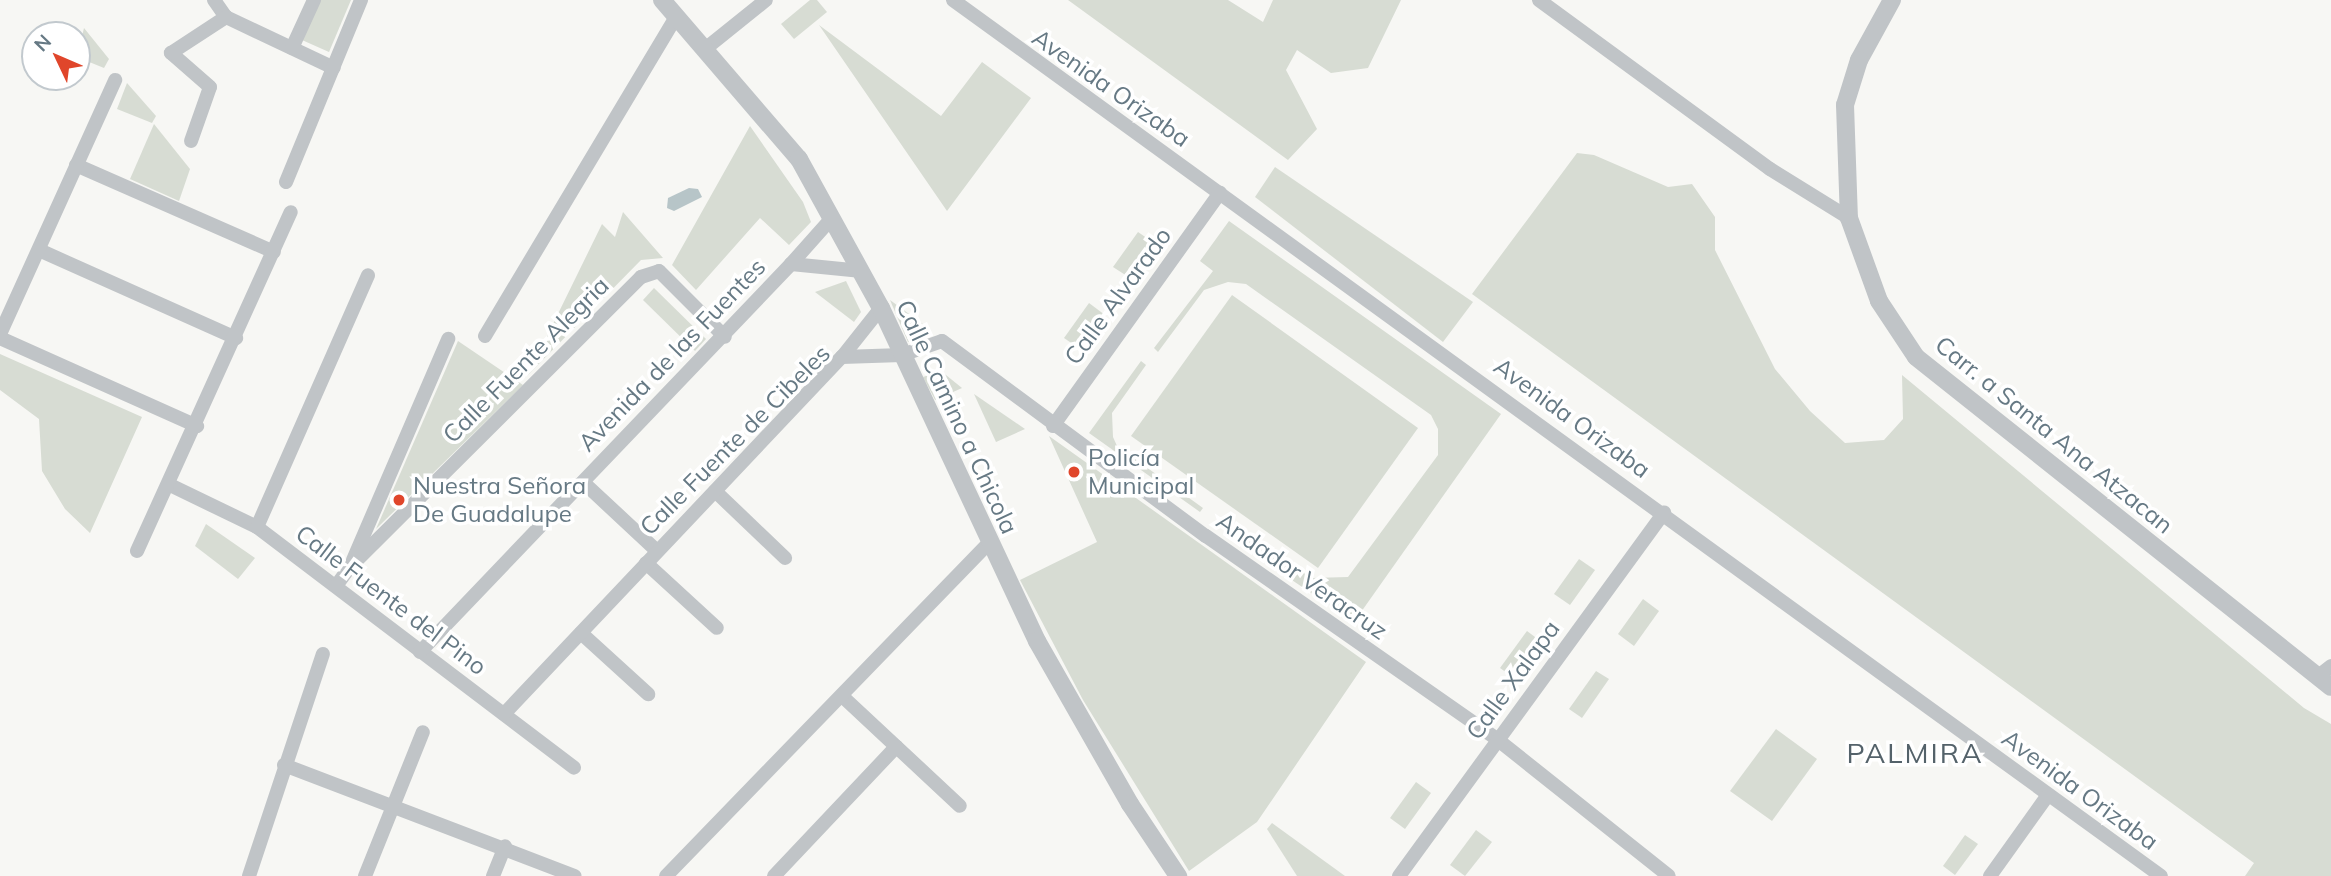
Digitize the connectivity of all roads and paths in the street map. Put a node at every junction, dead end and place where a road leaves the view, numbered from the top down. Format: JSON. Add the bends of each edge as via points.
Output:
{"nodes":[{"id":1,"x":214,"y":0,"type":"edge"},
{"id":2,"x":314,"y":0,"type":"edge"},
{"id":3,"x":362,"y":0,"type":"edge"},
{"id":4,"x":662,"y":0,"type":"edge"},
{"id":5,"x":766,"y":0,"type":"edge"},
{"id":6,"x":953,"y":0,"type":"edge"},
{"id":7,"x":1539,"y":0,"type":"edge"},
{"id":8,"x":1892,"y":0,"type":"edge"},
{"id":9,"x":226,"y":17,"type":"junction"},
{"id":10,"x":676,"y":18,"type":"junction"},
{"id":11,"x":292,"y":48,"type":"junction"},
{"id":12,"x":705,"y":49,"type":"junction"},
{"id":13,"x":334,"y":68,"type":"junction"},
{"id":14,"x":115,"y":80,"type":"dead end"},
{"id":15,"x":191,"y":141,"type":"dead end"},
{"id":16,"x":76,"y":165,"type":"junction"},
{"id":17,"x":286,"y":181,"type":"dead end"},
{"id":18,"x":1220,"y":193,"type":"junction"},
{"id":19,"x":291,"y":212,"type":"dead end"},
{"id":20,"x":832,"y":218,"type":"junction"},
{"id":21,"x":1849,"y":219,"type":"junction"},
{"id":22,"x":39,"y":250,"type":"junction"},
{"id":23,"x":274,"y":252,"type":"junction"},
{"id":24,"x":791,"y":264,"type":"junction"},
{"id":25,"x":862,"y":271,"type":"junction"},
{"id":26,"x":369,"y":275,"type":"dead end"},
{"id":27,"x":881,"y":308,"type":"junction"},
{"id":28,"x":0,"y":336,"type":"edge"},
{"id":29,"x":485,"y":336,"type":"dead end"},
{"id":30,"x":725,"y":337,"type":"junction"},
{"id":31,"x":236,"y":338,"type":"junction"},
{"id":32,"x":448,"y":339,"type":"dead end"},
{"id":33,"x":902,"y":355,"type":"junction"},
{"id":34,"x":842,"y":357,"type":"junction"},
{"id":35,"x":197,"y":426,"type":"junction"},
{"id":36,"x":1054,"y":426,"type":"junction"},
{"id":37,"x":583,"y":482,"type":"junction"},
{"id":38,"x":170,"y":485,"type":"junction"},
{"id":39,"x":715,"y":491,"type":"junction"},
{"id":40,"x":1664,"y":512,"type":"junction"},
{"id":41,"x":257,"y":527,"type":"junction"},
{"id":42,"x":988,"y":544,"type":"junction"},
{"id":43,"x":137,"y":551,"type":"dead end"},
{"id":44,"x":657,"y":551,"type":"junction"},
{"id":45,"x":785,"y":558,"type":"dead end"},
{"id":46,"x":646,"y":563,"type":"junction"},
{"id":47,"x":350,"y":567,"type":"junction"},
{"id":48,"x":336,"y":586,"type":"junction"},
{"id":49,"x":717,"y":628,"type":"dead end"},
{"id":50,"x":581,"y":633,"type":"junction"},
{"id":51,"x":421,"y":652,"type":"junction"},
{"id":52,"x":323,"y":654,"type":"dead end"},
{"id":53,"x":2326,"y":676,"type":"edge"},
{"id":54,"x":648,"y":694,"type":"dead end"},
{"id":55,"x":842,"y":696,"type":"junction"},
{"id":56,"x":504,"y":714,"type":"junction"},
{"id":57,"x":423,"y":732,"type":"dead end"},
{"id":58,"x":1498,"y":740,"type":"junction"},
{"id":59,"x":896,"y":747,"type":"junction"},
{"id":60,"x":284,"y":765,"type":"junction"},
{"id":61,"x":574,"y":768,"type":"dead end"},
{"id":62,"x":2048,"y":795,"type":"junction"},
{"id":63,"x":392,"y":804,"type":"junction"},
{"id":64,"x":960,"y":806,"type":"dead end"},
{"id":65,"x":505,"y":846,"type":"junction"},
{"id":66,"x":249,"y":876,"type":"edge"},
{"id":67,"x":365,"y":876,"type":"edge"},
{"id":68,"x":493,"y":876,"type":"edge"},
{"id":69,"x":575,"y":876,"type":"edge"},
{"id":70,"x":666,"y":876,"type":"edge"},
{"id":71,"x":774,"y":876,"type":"edge"},
{"id":72,"x":1178,"y":876,"type":"edge"},
{"id":73,"x":1399,"y":876,"type":"edge"},
{"id":74,"x":1669,"y":876,"type":"edge"},
{"id":75,"x":1990,"y":876,"type":"edge"},
{"id":76,"x":2161,"y":876,"type":"edge"}],
"edges":[{"from":1,"to":9,"type":"street"},
{"from":2,"to":11,"type":"street"},
{"from":3,"to":13,"type":"street"},
{"from":4,"to":10,"type":"street","name":"Calle Camino a Chicola"},
{"from":5,"to":12,"type":"street"},
{"from":6,"to":18,"type":"street","name":"Avenida Orizaba"},
{"from":7,"to":21,"type":"street","via":[[1770,169]]},
{"from":8,"to":21,"type":"street","name":"Carr. a Santa Ana Atzacan","via":[[1859,60],[1845,105]]},
{"from":9,"to":11,"type":"street"},
{"from":9,"to":15,"type":"street","via":[[171,53],[210,87]]},
{"from":10,"to":12,"type":"street","name":"Calle Camino a Chicola"},
{"from":10,"to":29,"type":"street"},
{"from":11,"to":13,"type":"street"},
{"from":12,"to":20,"type":"street","name":"Calle Camino a Chicola","via":[[799,159]]},
{"from":13,"to":17,"type":"street"},
{"from":14,"to":16,"type":"street"},
{"from":16,"to":22,"type":"street"},
{"from":16,"to":23,"type":"street"},
{"from":18,"to":36,"type":"street","name":"Calle Alvarado"},
{"from":18,"to":40,"type":"street","name":"Avenida Orizaba"},
{"from":19,"to":23,"type":"street"},
{"from":20,"to":24,"type":"street"},
{"from":20,"to":25,"type":"street","name":"Calle Camino a Chicola"},
{"from":21,"to":53,"type":"street","name":"Carr. a Santa Ana Atzacan","via":[[1879,301],[1916,357]]},
{"from":22,"to":28,"type":"street"},
{"from":22,"to":31,"type":"street"},
{"from":23,"to":31,"type":"street"},
{"from":24,"to":25,"type":"street","name":"Avenida de las Fuentes"},
{"from":24,"to":30,"type":"street","name":"Avenida de las Fuentes"},
{"from":25,"to":27,"type":"street","name":"Calle Camino a Chicola"},
{"from":26,"to":41,"type":"street"},
{"from":27,"to":33,"type":"street","name":"Calle Camino a Chicola"},
{"from":27,"to":34,"type":"street"},
{"from":28,"to":35,"type":"street"},
{"from":30,"to":37,"type":"street","name":"Avenida de las Fuentes"},
{"from":30,"to":47,"type":"street","name":"Calle Fuente Alegria","via":[[659,271],[640,277]]},
{"from":31,"to":35,"type":"street"},
{"from":32,"to":47,"type":"street"},
{"from":33,"to":34,"type":"street","name":"Calle Fuente de Cibeles"},
{"from":33,"to":36,"type":"street","name":"Andador Veracruz","via":[[942,341],[949,344]]},
{"from":33,"to":42,"type":"street","name":"Calle Camino a Chicola"},
{"from":34,"to":39,"type":"street","name":"Calle Fuente de Cibeles"},
{"from":35,"to":38,"type":"street"},
{"from":36,"to":58,"type":"street","name":"Andador Veracruz"},
{"from":37,"to":44,"type":"street"},
{"from":37,"to":51,"type":"street","name":"Avenida de las Fuentes"},
{"from":38,"to":41,"type":"street","name":"Calle Fuente del Pino"},
{"from":38,"to":43,"type":"street"},
{"from":39,"to":44,"type":"street","name":"Calle Fuente de Cibeles"},
{"from":39,"to":45,"type":"street"},
{"from":40,"to":58,"type":"street","name":"Calle Xalapa"},
{"from":40,"to":62,"type":"street","name":"Avenida Orizaba"},
{"from":41,"to":48,"type":"street","name":"Calle Fuente del Pino"},
{"from":42,"to":55,"type":"street"},
{"from":42,"to":72,"type":"street","name":"Calle Camino a Chicola","via":[[1070,699]]},
{"from":44,"to":46,"type":"street","name":"Calle Fuente de Cibeles"},
{"from":46,"to":49,"type":"street"},
{"from":46,"to":50,"type":"street","name":"Calle Fuente de Cibeles"},
{"from":47,"to":48,"type":"street","name":"Calle Fuente Alegria"},
{"from":48,"to":51,"type":"street","name":"Calle Fuente del Pino"},
{"from":50,"to":54,"type":"street"},
{"from":50,"to":56,"type":"street","name":"Calle Fuente de Cibeles"},
{"from":51,"to":56,"type":"street","name":"Calle Fuente del Pino"},
{"from":52,"to":60,"type":"street"},
{"from":55,"to":59,"type":"street"},
{"from":55,"to":70,"type":"street"},
{"from":56,"to":61,"type":"street","name":"Calle Fuente del Pino"},
{"from":57,"to":63,"type":"street"},
{"from":58,"to":73,"type":"street","name":"Calle Xalapa"},
{"from":58,"to":74,"type":"street","name":"Andador Veracruz"},
{"from":59,"to":64,"type":"street"},
{"from":59,"to":71,"type":"street"},
{"from":60,"to":63,"type":"street"},
{"from":60,"to":66,"type":"street"},
{"from":62,"to":75,"type":"street"},
{"from":62,"to":76,"type":"street","name":"Avenida Orizaba"},
{"from":63,"to":65,"type":"street"},
{"from":63,"to":67,"type":"street"},
{"from":65,"to":68,"type":"street"},
{"from":65,"to":69,"type":"street"}]}
